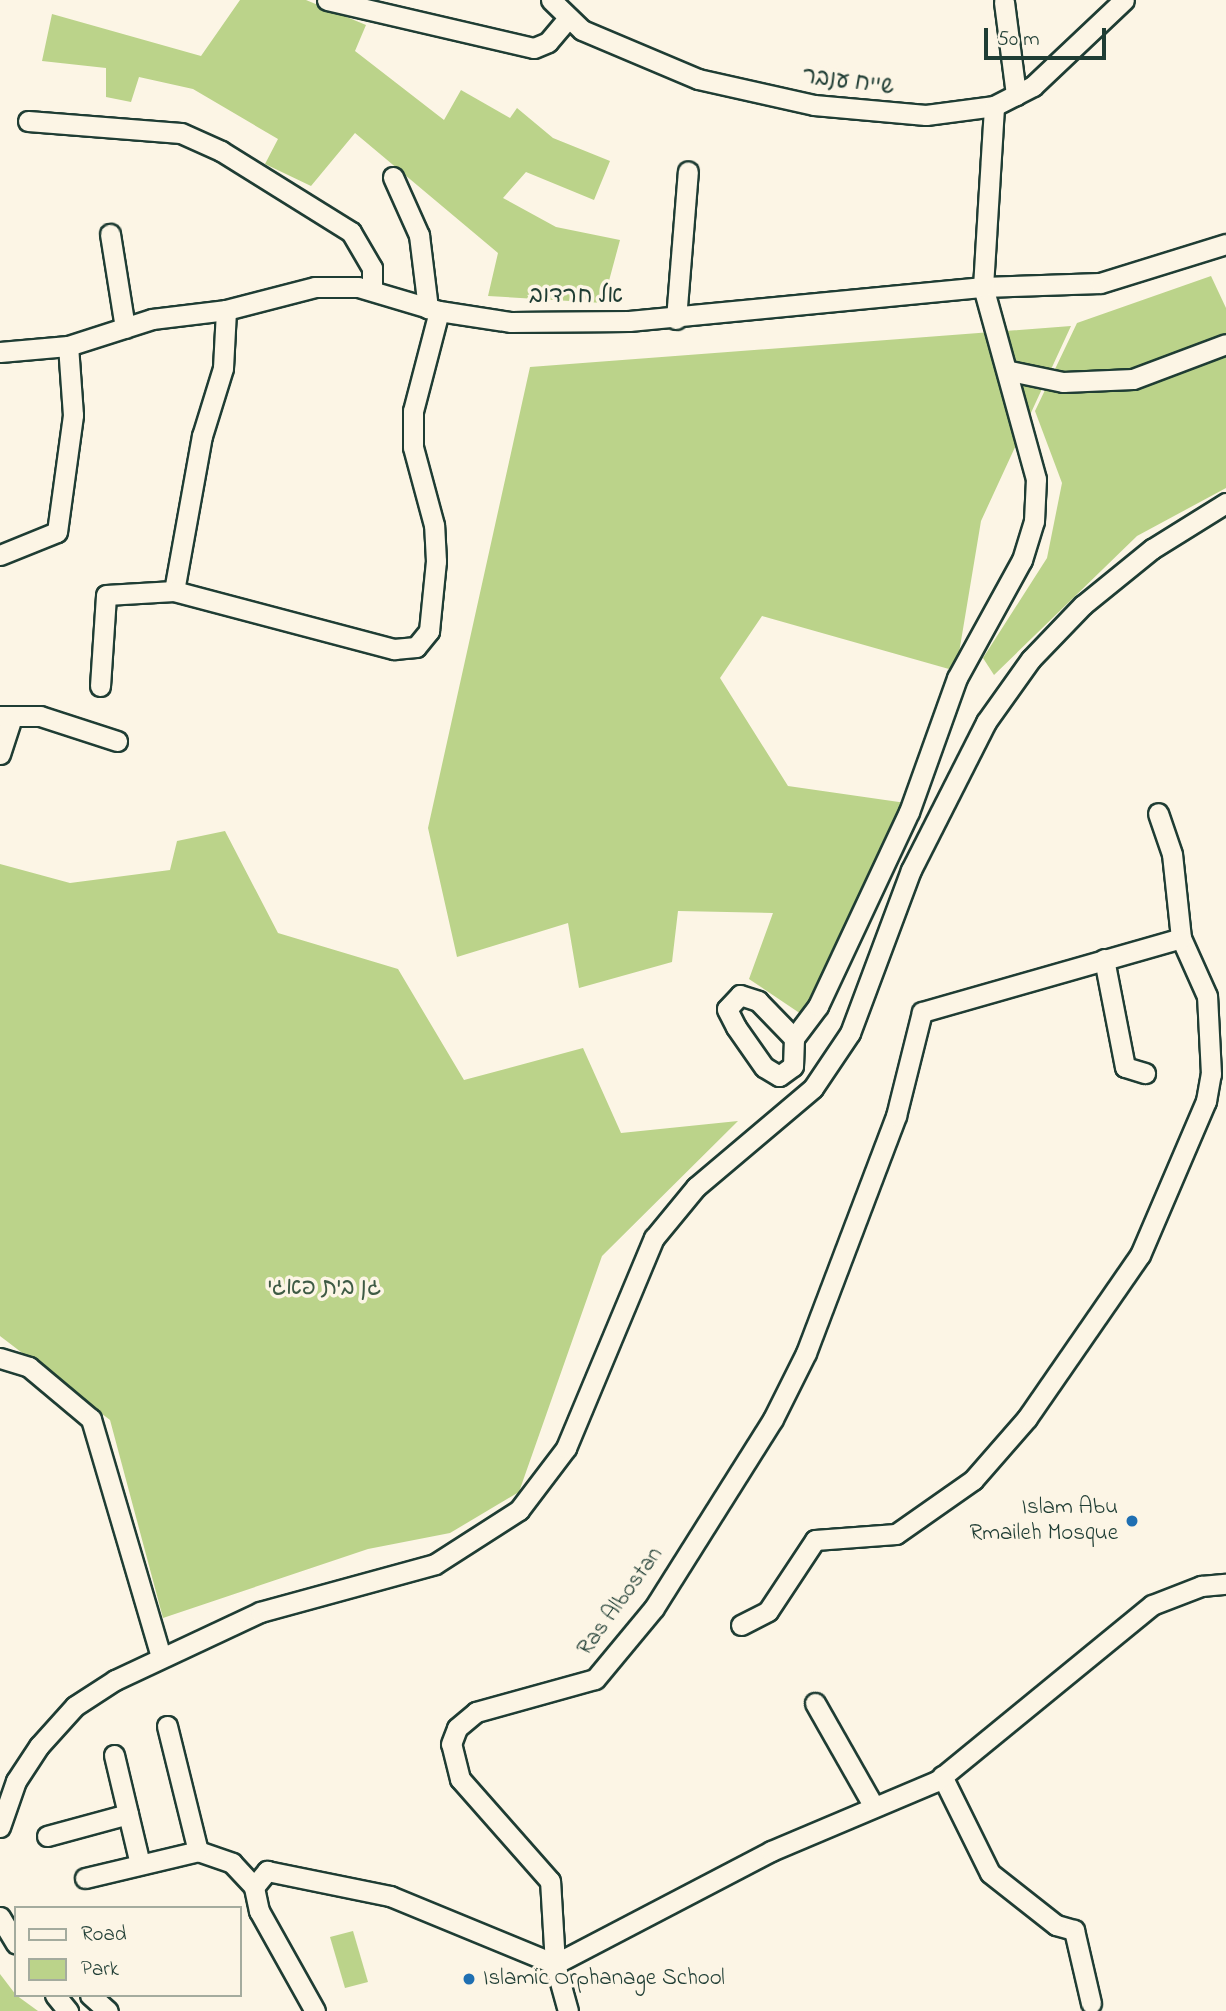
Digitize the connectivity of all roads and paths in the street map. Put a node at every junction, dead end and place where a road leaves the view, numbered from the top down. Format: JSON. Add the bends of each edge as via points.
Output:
{"nodes":[{"id":1,"x":327,"y":0,"type":"edge"},
{"id":2,"x":551,"y":0,"type":"edge"},
{"id":3,"x":1124,"y":0,"type":"edge"},
{"id":4,"x":1004,"y":2,"type":"edge"},
{"id":5,"x":567,"y":19,"type":"junction"},
{"id":6,"x":1016,"y":95,"type":"junction"},
{"id":7,"x":994,"y":106,"type":"junction"},
{"id":8,"x":28,"y":121,"type":"dead end"},
{"id":9,"x":688,"y":171,"type":"dead end"},
{"id":10,"x":393,"y":177,"type":"dead end"},
{"id":11,"x":110,"y":234,"type":"dead end"},
{"id":12,"x":1226,"y":244,"type":"edge"},
{"id":13,"x":982,"y":287,"type":"junction"},
{"id":14,"x":372,"y":290,"type":"junction"},
{"id":15,"x":434,"y":309,"type":"junction"},
{"id":16,"x":226,"y":310,"type":"junction"},
{"id":17,"x":676,"y":319,"type":"junction"},
{"id":18,"x":125,"y":328,"type":"junction"},
{"id":19,"x":1226,"y":344,"type":"edge"},
{"id":20,"x":68,"y":346,"type":"junction"},
{"id":21,"x":0,"y":352,"type":"edge"},
{"id":22,"x":1010,"y":371,"type":"junction"},
{"id":23,"x":1226,"y":503,"type":"edge"},
{"id":24,"x":0,"y":555,"type":"edge"},
{"id":25,"x":174,"y":591,"type":"junction"},
{"id":26,"x":100,"y":686,"type":"dead end"},
{"id":27,"x":6,"y":716,"type":"edge"},
{"id":28,"x":117,"y":741,"type":"dead end"},
{"id":29,"x":0,"y":754,"type":"edge"},
{"id":30,"x":922,"y":776,"type":"junction"},
{"id":31,"x":948,"y":788,"type":"junction"},
{"id":32,"x":1158,"y":813,"type":"dead end"},
{"id":33,"x":1181,"y":938,"type":"junction"},
{"id":34,"x":1104,"y":959,"type":"junction"},
{"id":35,"x":794,"y":1038,"type":"dead end"},
{"id":36,"x":1144,"y":1073,"type":"dead end"},
{"id":37,"x":0,"y":1358,"type":"edge"},
{"id":38,"x":1226,"y":1584,"type":"edge"},
{"id":39,"x":741,"y":1625,"type":"dead end"},
{"id":40,"x":160,"y":1654,"type":"junction"},
{"id":41,"x":815,"y":1703,"type":"dead end"},
{"id":42,"x":167,"y":1726,"type":"dead end"},
{"id":43,"x":114,"y":1755,"type":"dead end"},
{"id":44,"x":942,"y":1776,"type":"junction"},
{"id":45,"x":873,"y":1805,"type":"junction"},
{"id":46,"x":128,"y":1814,"type":"junction"},
{"id":47,"x":0,"y":1827,"type":"edge"},
{"id":48,"x":47,"y":1836,"type":"dead end"},
{"id":49,"x":198,"y":1851,"type":"junction"},
{"id":50,"x":140,"y":1864,"type":"junction"},
{"id":51,"x":85,"y":1878,"type":"dead end"},
{"id":52,"x":254,"y":1887,"type":"junction"},
{"id":53,"x":0,"y":1917,"type":"edge"},
{"id":54,"x":14,"y":1941,"type":"edge"},
{"id":55,"x":555,"y":1964,"type":"junction"},
{"id":56,"x":57,"y":1997,"type":"edge"},
{"id":57,"x":92,"y":1997,"type":"edge"},
{"id":58,"x":1091,"y":2003,"type":"dead end"},
{"id":59,"x":308,"y":2008,"type":"edge"},
{"id":60,"x":68,"y":2011,"type":"edge"},
{"id":61,"x":108,"y":2011,"type":"edge"},
{"id":62,"x":568,"y":2011,"type":"edge"}],
"edges":[{"from":1,"to":5,"type":"street","via":[[534,48],[548,42]]},
{"from":2,"to":5,"type":"street","name":"שייח ענבר"},
{"from":3,"to":6,"type":"street","name":"שייח ענבר"},
{"from":4,"to":6,"type":"street"},
{"from":5,"to":7,"type":"street","name":"שייח ענבר","via":[[643,58],[762,95],[869,113],[926,115]]},
{"from":6,"to":7,"type":"street","name":"שייח ענבר"},
{"from":7,"to":13,"type":"street"},
{"from":8,"to":14,"type":"street","via":[[181,133],[221,150],[351,232],[372,268]]},
{"from":9,"to":17,"type":"street"},
{"from":10,"to":15,"type":"street","via":[[419,236]]},
{"from":11,"to":18,"type":"street"},
{"from":12,"to":13,"type":"street","name":"אל חרדוב","via":[[1100,283]]},
{"from":13,"to":17,"type":"street","name":"אל חרדוב"},
{"from":13,"to":22,"type":"street"},
{"from":14,"to":15,"type":"street","name":"אל חרדוב"},
{"from":14,"to":16,"type":"street","name":"אל חרדוב","via":[[315,287]]},
{"from":15,"to":17,"type":"street","name":"אל חרדוב","via":[[511,321]]},
{"from":15,"to":25,"type":"street","via":[[413,411],[413,447],[434,525],[436,562],[429,631],[416,647],[394,649]]},
{"from":16,"to":18,"type":"street","name":"אל חרדוב"},
{"from":16,"to":25,"type":"street","via":[[223,368],[202,436]]},
{"from":18,"to":20,"type":"street","name":"אל חרדוב"},
{"from":19,"to":22,"type":"street","via":[[1133,379],[1062,382]]},
{"from":20,"to":21,"type":"street","name":"אל חרדוב"},
{"from":20,"to":24,"type":"street","via":[[73,415],[57,532]]},
{"from":22,"to":30,"type":"street","via":[[1036,479],[1034,521],[1022,560],[957,678]]},
{"from":23,"to":31,"type":"street","via":[[1152,549],[1083,605],[1031,659]]},
{"from":25,"to":26,"type":"street","via":[[106,595]]},
{"from":27,"to":28,"type":"street","via":[[40,716]]},
{"from":27,"to":29,"type":"street"},
{"from":30,"to":31,"type":"street"},
{"from":30,"to":35,"type":"street","via":[[818,1006]]},
{"from":31,"to":40,"type":"street","via":[[850,1033],[813,1088],[696,1187],[654,1238],[621,1304],[578,1423],[545,1480],[519,1510],[435,1564],[260,1612]]},
{"from":32,"to":33,"type":"street","via":[[1172,854]]},
{"from":33,"to":34,"type":"street"},
{"from":33,"to":39,"type":"street","via":[[1207,996],[1211,1074],[1206,1101],[1140,1255],[1027,1418],[973,1480],[897,1534],[815,1540],[768,1611]]},
{"from":34,"to":36,"type":"street","via":[[1125,1067]]},
{"from":34,"to":55,"type":"street","name":"Ras Albostan","via":[[922,1012],[896,1116],[806,1353],[773,1419],[654,1608],[595,1679],[476,1712],[454,1736],[452,1763],[460,1779],[550,1881]]},
{"from":37,"to":40,"type":"street","via":[[29,1367],[91,1419]]},
{"from":38,"to":44,"type":"street","via":[[1201,1586],[1152,1605]]},
{"from":40,"to":47,"type":"street","via":[[75,1706],[16,1780]]},
{"from":41,"to":45,"type":"street"},
{"from":42,"to":49,"type":"street"},
{"from":43,"to":46,"type":"street"},
{"from":44,"to":45,"type":"street"},
{"from":44,"to":58,"type":"street","via":[[990,1872],[1056,1925],[1074,1930]]},
{"from":45,"to":55,"type":"street"},
{"from":46,"to":48,"type":"street"},
{"from":46,"to":50,"type":"street"},
{"from":49,"to":50,"type":"street"},
{"from":49,"to":52,"type":"street","via":[[232,1863]]},
{"from":50,"to":51,"type":"street"},
{"from":52,"to":55,"type":"street","via":[[261,1875],[276,1869],[390,1896]]},
{"from":52,"to":59,"type":"street","via":[[259,1911]]},
{"from":53,"to":54,"type":"street"},
{"from":55,"to":62,"type":"street","name":"Ras Albostan"},
{"from":56,"to":60,"type":"street"},
{"from":57,"to":61,"type":"street"}]}
